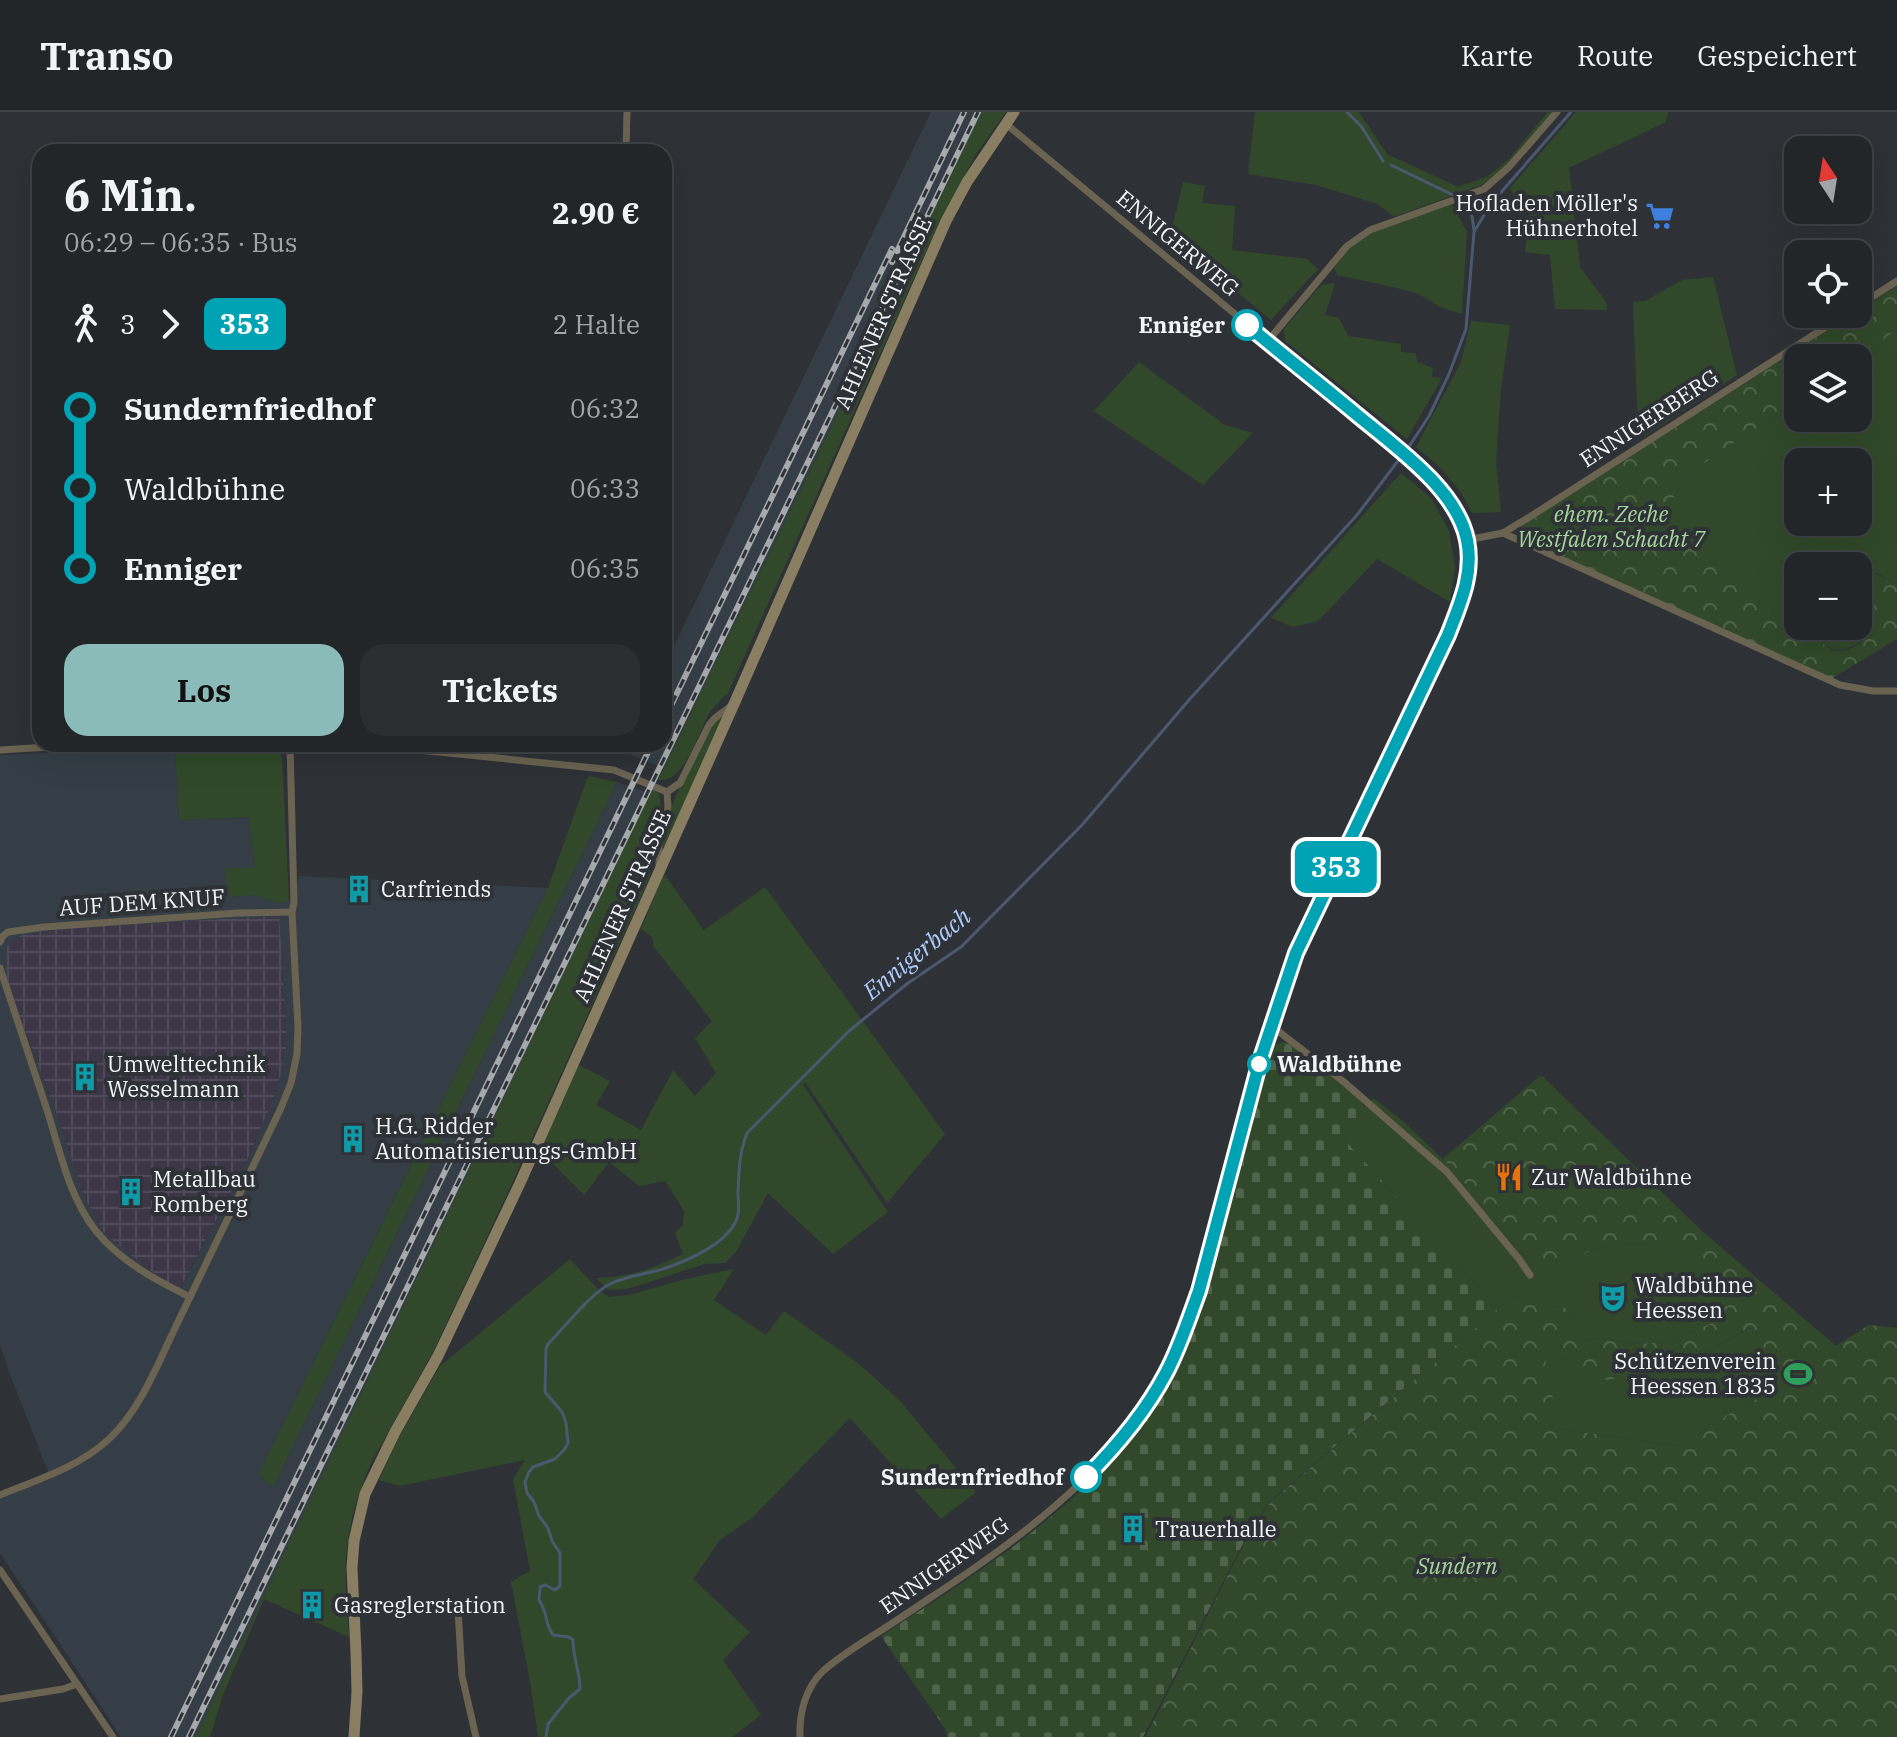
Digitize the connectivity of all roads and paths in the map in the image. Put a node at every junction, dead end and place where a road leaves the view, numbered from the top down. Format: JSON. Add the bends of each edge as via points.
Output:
{"nodes":[{"id":1,"x":627,"y":112,"type":"edge"},
{"id":2,"x":1014,"y":112,"type":"edge"},
{"id":3,"x":1557,"y":112,"type":"edge"},
{"id":4,"x":1006,"y":124,"type":"junction"},
{"id":5,"x":626,"y":144,"type":"edge"},
{"id":6,"x":1897,"y":281,"type":"edge"},
{"id":7,"x":1872,"y":297,"type":"edge"},
{"id":8,"x":1824,"y":328,"type":"edge"},
{"id":9,"x":1268,"y":341,"type":"junction"},
{"id":10,"x":1503,"y":533,"type":"junction"},
{"id":11,"x":1467,"y":540,"type":"junction"},
{"id":12,"x":1897,"y":691,"type":"edge"},
{"id":13,"x":734,"y":704,"type":"junction"},
{"id":14,"x":32,"y":748,"type":"edge"},
{"id":15,"x":0,"y":750,"type":"edge"},
{"id":16,"x":290,"y":752,"type":"edge"},
{"id":17,"x":438,"y":752,"type":"edge"},
{"id":18,"x":667,"y":792,"type":"junction"},
{"id":19,"x":659,"y":871,"type":"junction"},
{"id":20,"x":292,"y":912,"type":"junction"},
{"id":21,"x":0,"y":942,"type":"edge"},
{"id":22,"x":0,"y":968,"type":"edge"},
{"id":23,"x":1270,"y":1028,"type":"junction"},
{"id":24,"x":1530,"y":1275,"type":"dead end"},
{"id":25,"x":190,"y":1297,"type":"junction"},
{"id":26,"x":0,"y":1495,"type":"edge"},
{"id":27,"x":0,"y":1570,"type":"edge"},
{"id":28,"x":458,"y":1610,"type":"dead end"},
{"id":29,"x":77,"y":1684,"type":"junction"},
{"id":30,"x":0,"y":1699,"type":"edge"},
{"id":31,"x":113,"y":1737,"type":"edge"},
{"id":32,"x":354,"y":1737,"type":"edge"},
{"id":33,"x":476,"y":1737,"type":"edge"},
{"id":34,"x":800,"y":1737,"type":"edge"}],
"edges":[{"from":1,"to":5,"type":"street"},
{"from":2,"to":4,"type":"main road","name":"AHLENER STRASSE"},
{"from":3,"to":9,"type":"street","via":[[1484,189],[1370,230],[1347,246]]},
{"from":4,"to":9,"type":"street","name":"ENNIGERWEG"},
{"from":4,"to":13,"type":"main road","name":"AHLENER STRASSE","via":[[946,221]]},
{"from":6,"to":7,"type":"street"},
{"from":8,"to":10,"type":"street","name":"ENNIGERBERG"},
{"from":9,"to":11,"type":"street","name":"ENNIGERWEG","via":[[1435,485],[1457,513]]},
{"from":10,"to":11,"type":"street","name":"ENNIGERBERG"},
{"from":10,"to":12,"type":"street","via":[[1840,685]]},
{"from":11,"to":23,"type":"street","name":"ENNIGERWEG","via":[[1468,576],[1448,635],[1296,953]]},
{"from":13,"to":18,"type":"street","via":[[709,725],[680,783]]},
{"from":13,"to":19,"type":"main road","name":"AHLENER STRASSE"},
{"from":14,"to":15,"type":"street"},
{"from":16,"to":20,"type":"street"},
{"from":17,"to":18,"type":"street","via":[[614,770]]},
{"from":18,"to":19,"type":"street"},
{"from":19,"to":32,"type":"main road","name":"AHLENER STRASSE","via":[[520,1183],[365,1494],[352,1568]]},
{"from":20,"to":21,"type":"street","name":"AUF DEM KNUF","via":[[44,927],[8,932]]},
{"from":20,"to":25,"type":"street","via":[[298,1027],[291,1083]]},
{"from":22,"to":25,"type":"street","via":[[71,1185],[88,1220],[125,1260]]},
{"from":23,"to":24,"type":"street","via":[[1344,1082],[1447,1172]]},
{"from":23,"to":34,"type":"street","name":"ENNIGERWEG","via":[[1199,1291],[1167,1371],[1144,1410],[1059,1503],[820,1674],[803,1707]]},
{"from":25,"to":26,"type":"street","via":[[118,1430],[74,1463]]},
{"from":27,"to":29,"type":"street"},
{"from":28,"to":33,"type":"street","via":[[462,1676]]},
{"from":29,"to":30,"type":"street"},
{"from":29,"to":31,"type":"street"}]}
